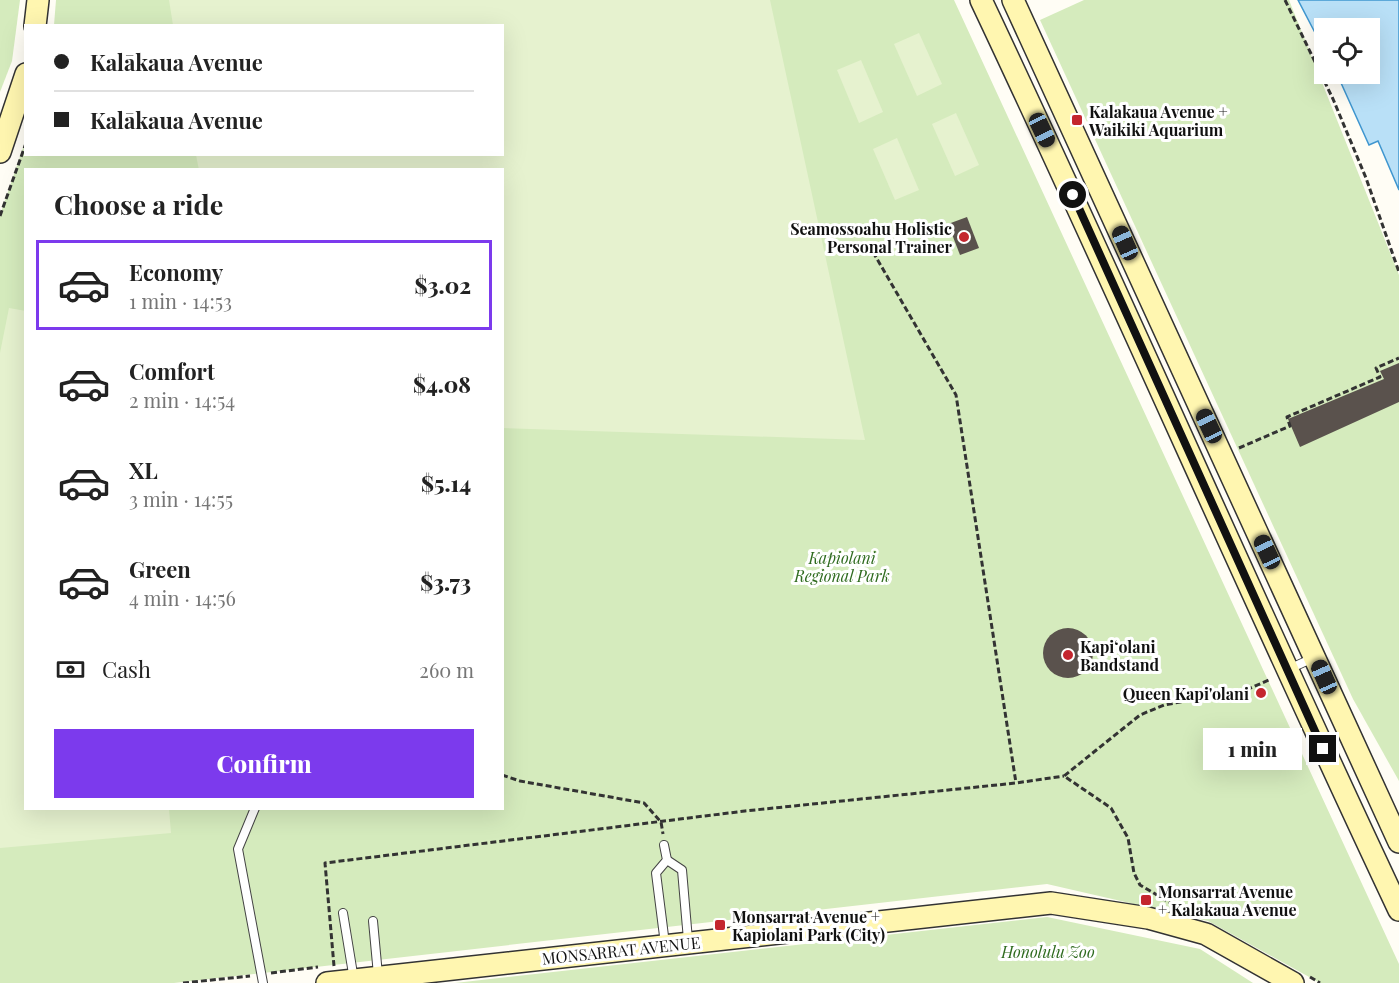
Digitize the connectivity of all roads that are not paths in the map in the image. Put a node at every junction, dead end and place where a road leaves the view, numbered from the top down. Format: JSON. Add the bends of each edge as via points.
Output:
{"nodes":[{"id":1,"x":38,"y":0,"type":"edge"},
{"id":2,"x":981,"y":0,"type":"edge"},
{"id":3,"x":1013,"y":0,"type":"edge"},
{"id":4,"x":35,"y":24,"type":"edge"},
{"id":5,"x":24,"y":80,"type":"edge"},
{"id":6,"x":0,"y":152,"type":"edge"},
{"id":7,"x":1128,"y":284,"type":"junction"},
{"id":8,"x":1315,"y":657,"type":"junction"},
{"id":9,"x":1278,"y":675,"type":"junction"},
{"id":10,"x":254,"y":810,"type":"edge"},
{"id":11,"x":1399,"y":842,"type":"edge"},
{"id":12,"x":664,"y":845,"type":"dead end"},
{"id":13,"x":667,"y":860,"type":"junction"},
{"id":14,"x":1399,"y":910,"type":"edge"},
{"id":15,"x":344,"y":913,"type":"dead end"},
{"id":16,"x":373,"y":921,"type":"dead end"},
{"id":17,"x":688,"y":943,"type":"junction"},
{"id":18,"x":665,"y":945,"type":"junction"},
{"id":19,"x":378,"y":977,"type":"junction"},
{"id":20,"x":262,"y":979,"type":"edge"},
{"id":21,"x":354,"y":980,"type":"junction"},
{"id":22,"x":327,"y":983,"type":"edge"},
{"id":23,"x":1293,"y":983,"type":"edge"}],
"edges":[{"from":1,"to":4,"type":"street"},
{"from":2,"to":7,"type":"street"},
{"from":3,"to":7,"type":"street"},
{"from":5,"to":6,"type":"street"},
{"from":7,"to":8,"type":"street"},
{"from":7,"to":9,"type":"street"},
{"from":8,"to":9,"type":"lane"},
{"from":8,"to":11,"type":"street"},
{"from":9,"to":14,"type":"street"},
{"from":10,"to":20,"type":"lane","via":[[238,849]]},
{"from":12,"to":13,"type":"lane"},
{"from":13,"to":17,"type":"lane","via":[[682,870]]},
{"from":13,"to":18,"type":"lane","via":[[656,873]]},
{"from":15,"to":21,"type":"lane"},
{"from":16,"to":19,"type":"lane"},
{"from":17,"to":18,"type":"street","name":"MONSARRAT AVENUE"},
{"from":17,"to":23,"type":"street","name":"MONSARRAT AVENUE","via":[[1052,903],[1148,918],[1206,934]]},
{"from":18,"to":19,"type":"street","name":"MONSARRAT AVENUE"},
{"from":19,"to":21,"type":"street","name":"MONSARRAT AVENUE"},
{"from":21,"to":22,"type":"street","name":"MONSARRAT AVENUE"}]}
